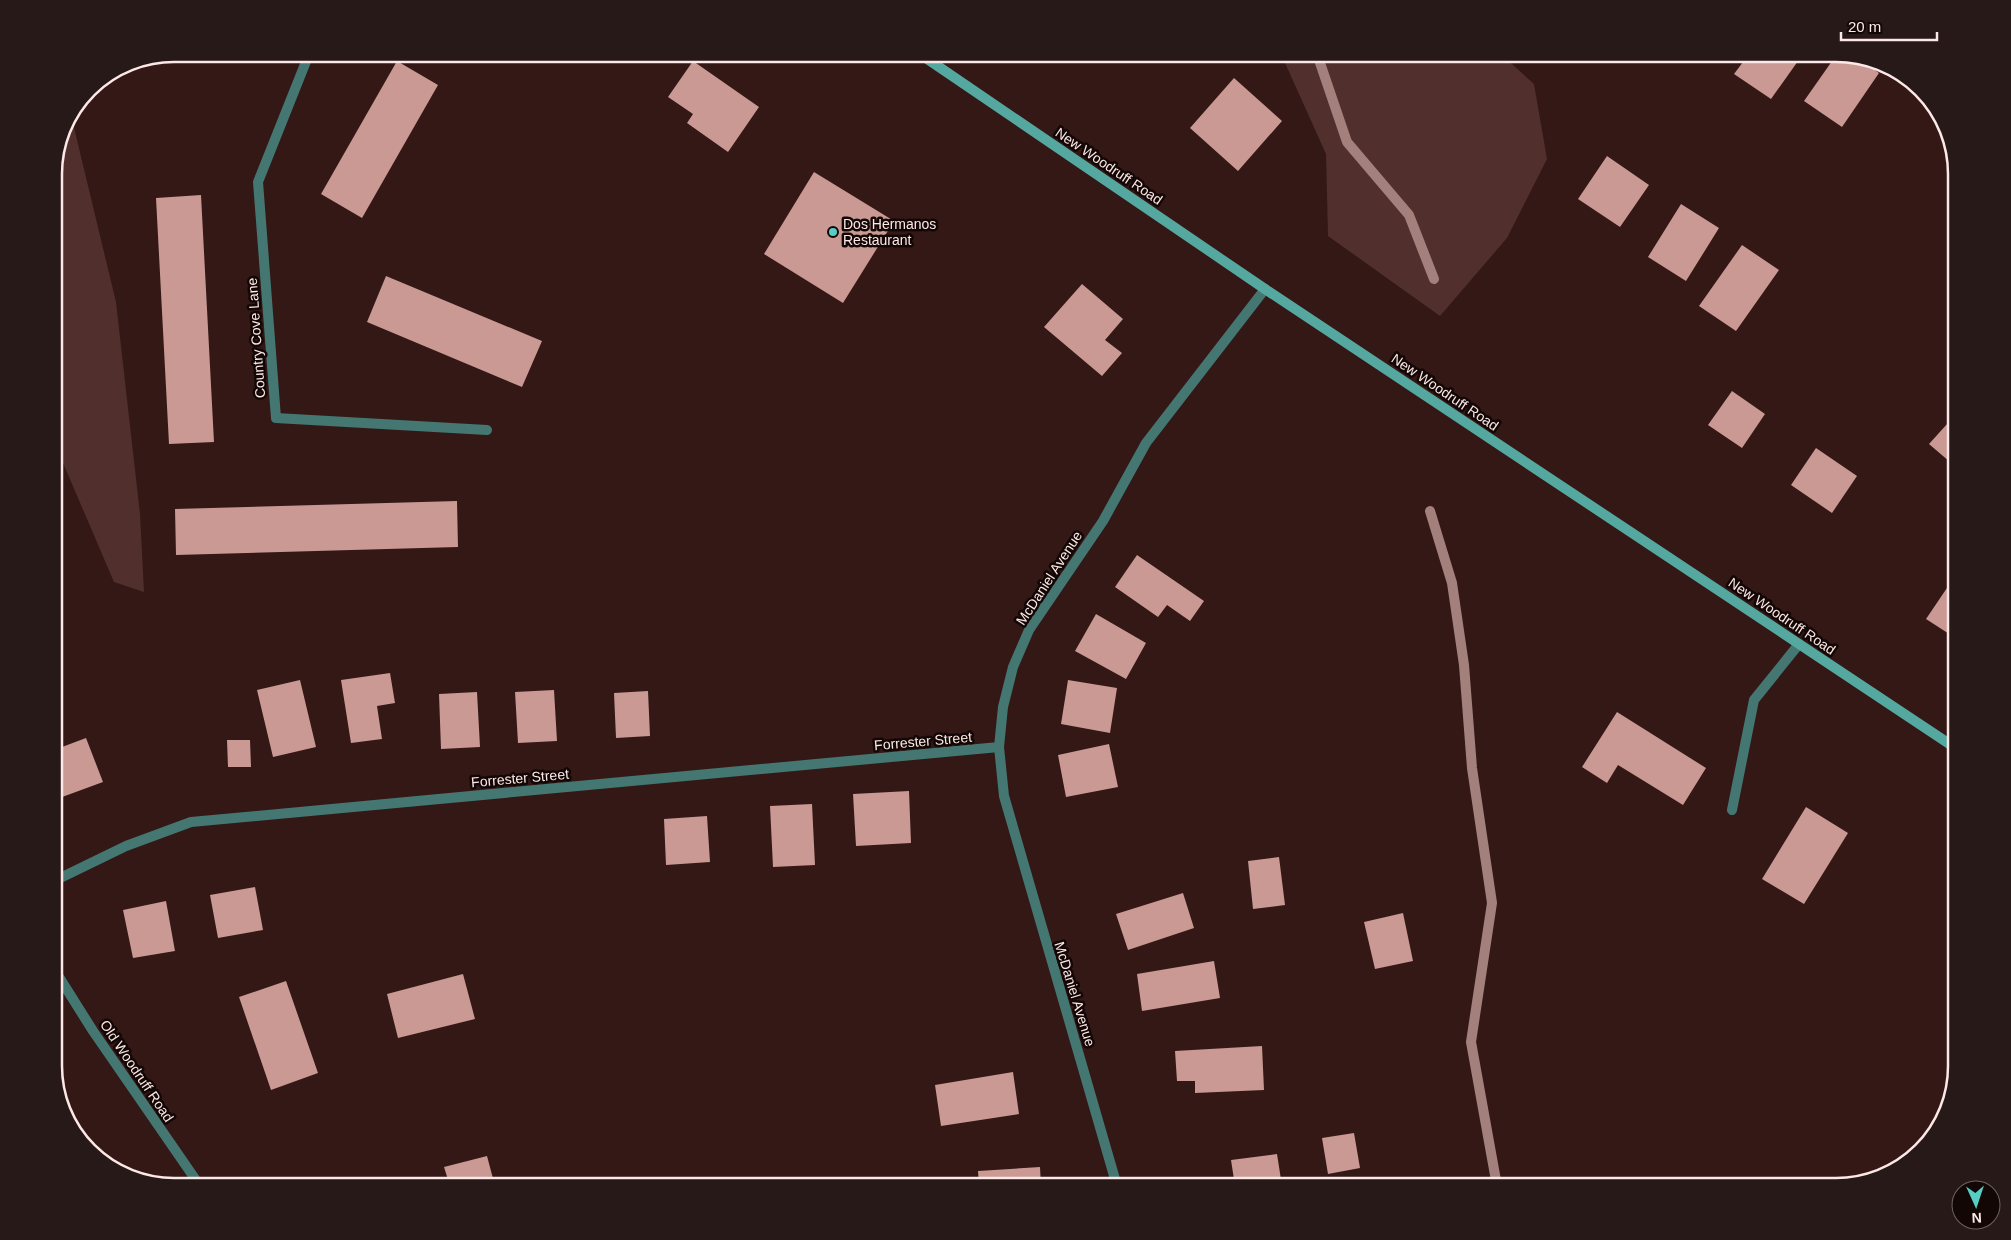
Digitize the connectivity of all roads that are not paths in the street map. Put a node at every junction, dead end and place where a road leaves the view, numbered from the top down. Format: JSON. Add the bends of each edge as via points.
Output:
{"nodes":[{"id":1,"x":306,"y":62,"type":"edge"},
{"id":2,"x":932,"y":62,"type":"edge"},
{"id":3,"x":1265,"y":289,"type":"junction"},
{"id":4,"x":487,"y":430,"type":"dead end"},
{"id":5,"x":1799,"y":644,"type":"junction"},
{"id":6,"x":1948,"y":743,"type":"edge"},
{"id":7,"x":999,"y":747,"type":"junction"},
{"id":8,"x":1732,"y":810,"type":"dead end"},
{"id":9,"x":63,"y":877,"type":"edge"},
{"id":10,"x":63,"y":983,"type":"edge"},
{"id":11,"x":194,"y":1178,"type":"edge"},
{"id":12,"x":1115,"y":1178,"type":"edge"}],
"edges":[{"from":1,"to":4,"type":"street","name":"Country Cove Lane","via":[[258,182],[276,418]]},
{"from":2,"to":3,"type":"main road","name":"New Woodruff Road"},
{"from":3,"to":5,"type":"main road","name":"New Woodruff Road"},
{"from":3,"to":7,"type":"street","name":"McDaniel Avenue","via":[[1146,443],[1103,521],[1029,630],[1013,667],[1003,706]]},
{"from":5,"to":6,"type":"main road","name":"New Woodruff Road"},
{"from":5,"to":8,"type":"street","via":[[1754,700]]},
{"from":7,"to":9,"type":"street","name":"Forrester Street","via":[[191,822],[126,846]]},
{"from":7,"to":12,"type":"street","name":"McDaniel Avenue","via":[[1004,796],[1016,844]]},
{"from":10,"to":11,"type":"street","name":"Old Woodruff Road"}]}
